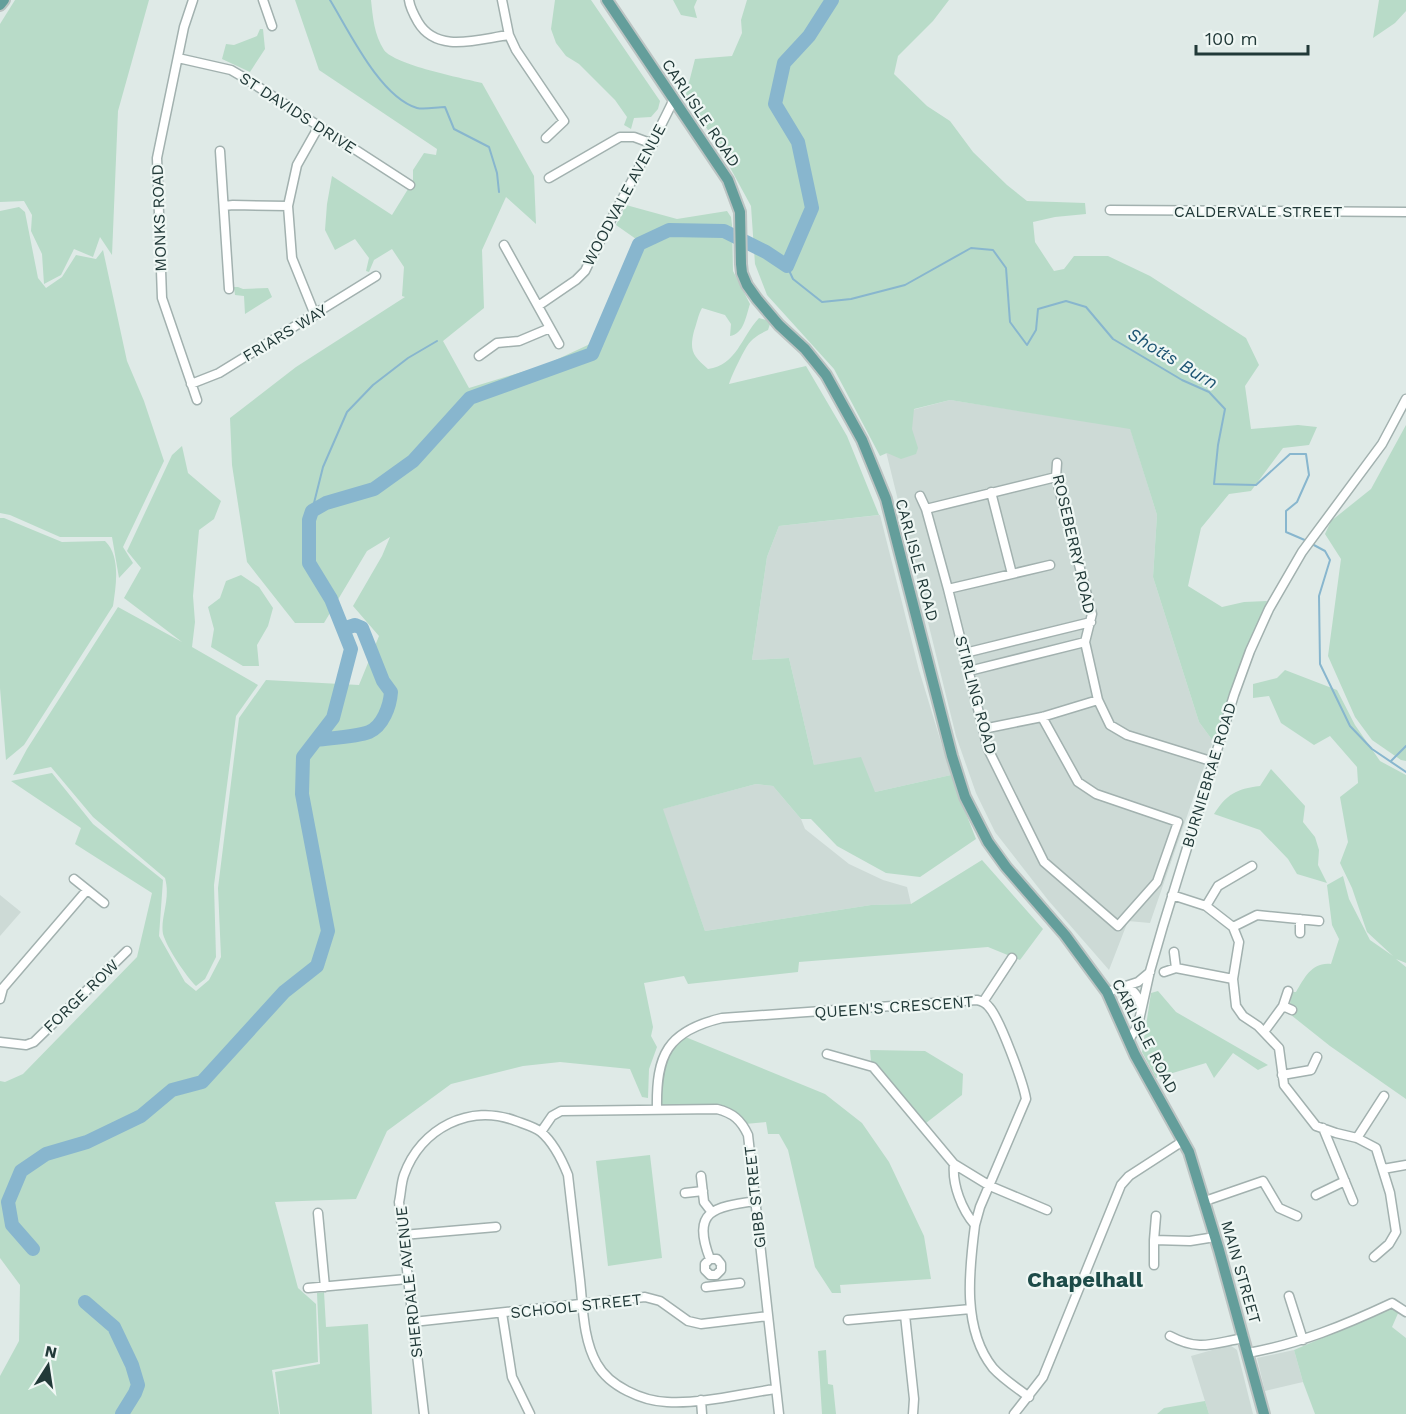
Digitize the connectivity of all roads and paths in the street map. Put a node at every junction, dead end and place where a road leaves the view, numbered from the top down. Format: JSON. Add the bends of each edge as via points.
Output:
{"nodes":[{"id":1,"x":4,"y":0,"type":"edge"},
{"id":2,"x":193,"y":0,"type":"edge"},
{"id":3,"x":263,"y":0,"type":"edge"},
{"id":4,"x":409,"y":0,"type":"edge"},
{"id":5,"x":502,"y":0,"type":"edge"},
{"id":6,"x":607,"y":0,"type":"edge"},
{"id":7,"x":0,"y":5,"type":"edge"},
{"id":8,"x":272,"y":26,"type":"dead end"},
{"id":9,"x":509,"y":35,"type":"junction"},
{"id":10,"x":178,"y":58,"type":"junction"},
{"id":11,"x":674,"y":99,"type":"junction"},
{"id":12,"x":319,"y":126,"type":"junction"},
{"id":13,"x":546,"y":138,"type":"dead end"},
{"id":14,"x":653,"y":144,"type":"junction"},
{"id":15,"x":220,"y":151,"type":"dead end"},
{"id":16,"x":549,"y":178,"type":"dead end"},
{"id":17,"x":410,"y":185,"type":"dead end"},
{"id":18,"x":224,"y":206,"type":"junction"},
{"id":19,"x":288,"y":206,"type":"junction"},
{"id":20,"x":1110,"y":210,"type":"dead end"},
{"id":21,"x":1406,"y":212,"type":"edge"},
{"id":22,"x":504,"y":245,"type":"dead end"},
{"id":23,"x":376,"y":276,"type":"dead end"},
{"id":24,"x":229,"y":289,"type":"dead end"},
{"id":25,"x":538,"y":306,"type":"junction"},
{"id":26,"x":315,"y":315,"type":"junction"},
{"id":27,"x":550,"y":327,"type":"junction"},
{"id":28,"x":559,"y":344,"type":"dead end"},
{"id":29,"x":479,"y":356,"type":"dead end"},
{"id":30,"x":191,"y":384,"type":"junction"},
{"id":31,"x":1406,"y":399,"type":"edge"},
{"id":32,"x":197,"y":400,"type":"dead end"},
{"id":33,"x":1057,"y":463,"type":"dead end"},
{"id":34,"x":1056,"y":477,"type":"junction"},
{"id":35,"x":991,"y":492,"type":"junction"},
{"id":36,"x":920,"y":496,"type":"dead end"},
{"id":37,"x":926,"y":509,"type":"junction"},
{"id":38,"x":1050,"y":565,"type":"dead end"},
{"id":39,"x":1012,"y":574,"type":"junction"},
{"id":40,"x":948,"y":590,"type":"junction"},
{"id":41,"x":1091,"y":622,"type":"junction"},
{"id":42,"x":1085,"y":642,"type":"junction"},
{"id":43,"x":965,"y":653,"type":"junction"},
{"id":44,"x":969,"y":671,"type":"junction"},
{"id":45,"x":1098,"y":700,"type":"junction"},
{"id":46,"x":1042,"y":717,"type":"junction"},
{"id":47,"x":983,"y":729,"type":"junction"},
{"id":48,"x":1214,"y":762,"type":"junction"},
{"id":49,"x":1252,"y":866,"type":"dead end"},
{"id":50,"x":74,"y":879,"type":"dead end"},
{"id":51,"x":87,"y":890,"type":"junction"},
{"id":52,"x":1173,"y":896,"type":"junction"},
{"id":53,"x":104,"y":903,"type":"dead end"},
{"id":54,"x":1206,"y":906,"type":"junction"},
{"id":55,"x":1300,"y":920,"type":"junction"},
{"id":56,"x":1319,"y":921,"type":"dead end"},
{"id":57,"x":1233,"y":927,"type":"junction"},
{"id":58,"x":1300,"y":933,"type":"dead end"},
{"id":59,"x":127,"y":951,"type":"dead end"},
{"id":60,"x":1174,"y":952,"type":"dead end"},
{"id":61,"x":1012,"y":958,"type":"dead end"},
{"id":62,"x":1176,"y":968,"type":"junction"},
{"id":63,"x":1150,"y":971,"type":"junction"},
{"id":64,"x":1164,"y":972,"type":"dead end"},
{"id":65,"x":1233,"y":979,"type":"junction"},
{"id":66,"x":1124,"y":986,"type":"junction"},
{"id":67,"x":1288,"y":991,"type":"dead end"},
{"id":68,"x":1107,"y":992,"type":"junction"},
{"id":69,"x":0,"y":999,"type":"edge"},
{"id":70,"x":983,"y":1002,"type":"junction"},
{"id":71,"x":1283,"y":1006,"type":"junction"},
{"id":72,"x":1142,"y":1010,"type":"junction"},
{"id":73,"x":1292,"y":1010,"type":"dead end"},
{"id":74,"x":1264,"y":1032,"type":"junction"},
{"id":75,"x":1129,"y":1040,"type":"junction"},
{"id":76,"x":0,"y":1042,"type":"edge"},
{"id":77,"x":826,"y":1054,"type":"dead end"},
{"id":78,"x":1317,"y":1057,"type":"dead end"},
{"id":79,"x":1282,"y":1076,"type":"junction"},
{"id":80,"x":1384,"y":1096,"type":"dead end"},
{"id":81,"x":657,"y":1109,"type":"junction"},
{"id":82,"x":1323,"y":1128,"type":"junction"},
{"id":83,"x":541,"y":1132,"type":"junction"},
{"id":84,"x":1357,"y":1138,"type":"junction"},
{"id":85,"x":1183,"y":1141,"type":"junction"},
{"id":86,"x":954,"y":1164,"type":"junction"},
{"id":87,"x":1406,"y":1165,"type":"edge"},
{"id":88,"x":1383,"y":1169,"type":"junction"},
{"id":89,"x":701,"y":1176,"type":"dead end"},
{"id":90,"x":1345,"y":1181,"type":"junction"},
{"id":91,"x":990,"y":1186,"type":"junction"},
{"id":92,"x":702,"y":1191,"type":"junction"},
{"id":93,"x":685,"y":1193,"type":"dead end"},
{"id":94,"x":1316,"y":1196,"type":"dead end"},
{"id":95,"x":756,"y":1201,"type":"junction"},
{"id":96,"x":1205,"y":1201,"type":"junction"},
{"id":97,"x":1353,"y":1201,"type":"dead end"},
{"id":98,"x":1047,"y":1210,"type":"dead end"},
{"id":99,"x":711,"y":1211,"type":"junction"},
{"id":100,"x":318,"y":1213,"type":"dead end"},
{"id":101,"x":1156,"y":1216,"type":"dead end"},
{"id":102,"x":1297,"y":1216,"type":"dead end"},
{"id":103,"x":975,"y":1225,"type":"junction"},
{"id":104,"x":495,"y":1227,"type":"dead end"},
{"id":105,"x":403,"y":1235,"type":"junction"},
{"id":106,"x":1215,"y":1237,"type":"junction"},
{"id":107,"x":1154,"y":1240,"type":"junction"},
{"id":108,"x":1374,"y":1257,"type":"dead end"},
{"id":109,"x":1154,"y":1265,"type":"dead end"},
{"id":110,"x":407,"y":1279,"type":"junction"},
{"id":111,"x":740,"y":1283,"type":"dead end"},
{"id":112,"x":325,"y":1287,"type":"junction"},
{"id":113,"x":308,"y":1288,"type":"dead end"},
{"id":114,"x":1289,"y":1296,"type":"dead end"},
{"id":115,"x":583,"y":1305,"type":"junction"},
{"id":116,"x":971,"y":1309,"type":"junction"},
{"id":117,"x":1406,"y":1311,"type":"edge"},
{"id":118,"x":502,"y":1313,"type":"junction"},
{"id":119,"x":905,"y":1315,"type":"junction"},
{"id":120,"x":768,"y":1316,"type":"junction"},
{"id":121,"x":848,"y":1320,"type":"dead end"},
{"id":122,"x":413,"y":1322,"type":"junction"},
{"id":123,"x":1170,"y":1336,"type":"dead end"},
{"id":124,"x":1244,"y":1338,"type":"junction"},
{"id":125,"x":1303,"y":1340,"type":"junction"},
{"id":126,"x":1248,"y":1353,"type":"junction"},
{"id":127,"x":775,"y":1389,"type":"junction"},
{"id":128,"x":1029,"y":1397,"type":"junction"},
{"id":129,"x":701,"y":1400,"type":"junction"},
{"id":130,"x":424,"y":1414,"type":"edge"},
{"id":131,"x":530,"y":1414,"type":"edge"},
{"id":132,"x":702,"y":1414,"type":"edge"},
{"id":133,"x":779,"y":1414,"type":"edge"},
{"id":134,"x":913,"y":1414,"type":"edge"},
{"id":135,"x":1014,"y":1414,"type":"edge"},
{"id":136,"x":1264,"y":1414,"type":"edge"}],
"edges":[{"from":1,"to":7,"type":"main road"},
{"from":2,"to":10,"type":"street","name":"MONKS ROAD"},
{"from":3,"to":8,"type":"street"},
{"from":4,"to":9,"type":"street","via":[[421,27],[443,42]]},
{"from":5,"to":9,"type":"street"},
{"from":6,"to":11,"type":"main road","name":"CARLISLE ROAD"},
{"from":9,"to":13,"type":"street","via":[[564,121]]},
{"from":10,"to":12,"type":"street","name":"ST DAVIDS DRIVE","via":[[231,70]]},
{"from":10,"to":30,"type":"street","name":"MONKS ROAD","via":[[157,158],[161,274],[162,298]]},
{"from":11,"to":14,"type":"street","name":"WOODVALE AVENUE"},
{"from":11,"to":68,"type":"main road","name":"CARLISLE ROAD","via":[[728,180],[740,212],[741,264],[747,285],[826,375],[866,450],[886,499],[952,756],[976,821],[1006,867],[1065,935]]},
{"from":12,"to":17,"type":"street","name":"ST DAVIDS DRIVE"},
{"from":12,"to":19,"type":"street","via":[[297,165]]},
{"from":14,"to":16,"type":"street","via":[[620,137]]},
{"from":14,"to":25,"type":"street","name":"WOODVALE AVENUE","via":[[585,271]]},
{"from":15,"to":18,"type":"street"},
{"from":18,"to":19,"type":"street"},
{"from":18,"to":24,"type":"street"},
{"from":19,"to":26,"type":"street","via":[[292,258]]},
{"from":20,"to":21,"type":"street","name":"CALDERVALE STREET"},
{"from":22,"to":25,"type":"street"},
{"from":23,"to":26,"type":"street","name":"FRIARS WAY"},
{"from":25,"to":27,"type":"street"},
{"from":26,"to":30,"type":"street","name":"FRIARS WAY","via":[[219,373]]},
{"from":27,"to":28,"type":"street"},
{"from":27,"to":29,"type":"street","via":[[519,341],[497,343]]},
{"from":30,"to":32,"type":"street","name":"MONKS ROAD"},
{"from":31,"to":48,"type":"street","name":"BURNIEBRAE ROAD","via":[[1382,444],[1302,552],[1269,609],[1234,695]]},
{"from":33,"to":34,"type":"street","name":"ROSEBERRY ROAD"},
{"from":34,"to":35,"type":"street"},
{"from":34,"to":41,"type":"street","name":"ROSEBERRY ROAD"},
{"from":35,"to":37,"type":"street"},
{"from":35,"to":39,"type":"street"},
{"from":36,"to":37,"type":"street","name":"STIRLING ROAD"},
{"from":37,"to":40,"type":"street","name":"STIRLING ROAD"},
{"from":38,"to":39,"type":"street"},
{"from":39,"to":40,"type":"street"},
{"from":40,"to":43,"type":"street","name":"STIRLING ROAD"},
{"from":41,"to":42,"type":"street","name":"ROSEBERRY ROAD"},
{"from":41,"to":43,"type":"street"},
{"from":42,"to":44,"type":"street"},
{"from":42,"to":45,"type":"street","name":"ROSEBERRY ROAD"},
{"from":43,"to":44,"type":"street","name":"STIRLING ROAD"},
{"from":44,"to":47,"type":"street","name":"STIRLING ROAD"},
{"from":45,"to":46,"type":"street"},
{"from":45,"to":48,"type":"street","name":"ROSEBERRY ROAD","via":[[1110,725],[1126,735]]},
{"from":46,"to":47,"type":"street"},
{"from":46,"to":47,"type":"street","name":"STIRLING ROAD","via":[[1078,782],[1096,794],[1178,822],[1157,882],[1118,926],[1044,862],[988,749]]},
{"from":48,"to":52,"type":"street","name":"BURNIEBRAE ROAD"},
{"from":49,"to":54,"type":"street","via":[[1218,886]]},
{"from":50,"to":51,"type":"street"},
{"from":51,"to":53,"type":"street"},
{"from":51,"to":69,"type":"street","via":[[3,988]]},
{"from":52,"to":54,"type":"street"},
{"from":52,"to":63,"type":"street","name":"BURNIEBRAE ROAD"},
{"from":54,"to":57,"type":"street"},
{"from":55,"to":56,"type":"street"},
{"from":55,"to":57,"type":"street","via":[[1257,915]]},
{"from":55,"to":58,"type":"street"},
{"from":57,"to":65,"type":"street","via":[[1239,942]]},
{"from":59,"to":76,"type":"street","name":"FORGE ROW","via":[[34,1042]]},
{"from":60,"to":62,"type":"street"},
{"from":61,"to":70,"type":"street"},
{"from":62,"to":64,"type":"street"},
{"from":62,"to":65,"type":"street"},
{"from":63,"to":66,"type":"street","via":[[1138,982]]},
{"from":63,"to":72,"type":"street","name":"BURNIEBRAE ROAD"},
{"from":65,"to":74,"type":"street","via":[[1236,1006]]},
{"from":66,"to":68,"type":"street"},
{"from":66,"to":72,"type":"street","via":[[1137,994]]},
{"from":67,"to":71,"type":"street"},
{"from":68,"to":75,"type":"main road","name":"CARLISLE ROAD"},
{"from":70,"to":81,"type":"street","name":"QUEEN'S CRESCENT","via":[[705,1022],[680,1036],[666,1050],[661,1061]]},
{"from":70,"to":91,"type":"street","name":"QUEEN'S CRESCENT","via":[[992,1011],[1006,1041],[1026,1099]]},
{"from":71,"to":73,"type":"street"},
{"from":71,"to":74,"type":"street"},
{"from":72,"to":75,"type":"street","name":"BURNIEBRAE ROAD"},
{"from":74,"to":79,"type":"street","via":[[1279,1048]]},
{"from":75,"to":85,"type":"main road","name":"CARLISLE ROAD"},
{"from":77,"to":86,"type":"street","via":[[873,1067]]},
{"from":78,"to":79,"type":"street","via":[[1311,1070]]},
{"from":79,"to":82,"type":"street","via":[[1284,1085],[1316,1126]]},
{"from":80,"to":84,"type":"street"},
{"from":81,"to":83,"type":"street","name":"GIBB STREET","via":[[561,1110]]},
{"from":81,"to":95,"type":"street","name":"GIBB STREET","via":[[717,1109],[740,1120],[748,1135]]},
{"from":82,"to":84,"type":"street"},
{"from":82,"to":90,"type":"street"},
{"from":83,"to":105,"type":"street","name":"SHERDALE AVENUE","via":[[507,1117],[486,1115],[459,1118],[439,1128],[417,1152],[404,1175],[399,1202]]},
{"from":83,"to":115,"type":"street","name":"SHERDALE AVENUE","via":[[562,1159],[568,1175]]},
{"from":84,"to":88,"type":"street","via":[[1376,1148]]},
{"from":85,"to":96,"type":"main road","name":"MAIN STREET"},
{"from":85,"to":128,"type":"street","via":[[1138,1169],[1121,1185],[1043,1377]]},
{"from":86,"to":91,"type":"street"},
{"from":86,"to":103,"type":"street","via":[[959,1197]]},
{"from":87,"to":88,"type":"street"},
{"from":88,"to":108,"type":"street","via":[[1396,1233]]},
{"from":89,"to":92,"type":"street"},
{"from":90,"to":94,"type":"street"},
{"from":90,"to":97,"type":"street"},
{"from":91,"to":98,"type":"street"},
{"from":91,"to":103,"type":"street","name":"QUEEN'S CRESCENT"},
{"from":92,"to":93,"type":"street"},
{"from":92,"to":99,"type":"street"},
{"from":95,"to":99,"type":"street"},
{"from":95,"to":120,"type":"street","name":"GIBB STREET"},
{"from":96,"to":102,"type":"street","via":[[1263,1181],[1279,1208]]},
{"from":96,"to":106,"type":"main road","name":"MAIN STREET"},
{"from":99,"to":111,"type":"street","via":[[702,1239],[710,1259],[718,1260],[721,1266],[710,1286]]},
{"from":100,"to":112,"type":"street"},
{"from":101,"to":107,"type":"street"},
{"from":103,"to":116,"type":"street","name":"QUEEN'S CRESCENT"},
{"from":104,"to":105,"type":"street"},
{"from":105,"to":110,"type":"street","name":"SHERDALE AVENUE"},
{"from":106,"to":107,"type":"street"},
{"from":106,"to":124,"type":"main road","name":"MAIN STREET"},
{"from":107,"to":109,"type":"street"},
{"from":110,"to":112,"type":"street"},
{"from":110,"to":122,"type":"street","name":"SHERDALE AVENUE"},
{"from":112,"to":113,"type":"street"},
{"from":114,"to":125,"type":"street"},
{"from":115,"to":118,"type":"street","name":"SCHOOL STREET"},
{"from":115,"to":120,"type":"street","name":"SCHOOL STREET","via":[[645,1297],[701,1324]]},
{"from":115,"to":129,"type":"street","name":"SHERDALE AVENUE","via":[[589,1347],[598,1366],[618,1386],[639,1397],[666,1402]]},
{"from":116,"to":119,"type":"street"},
{"from":116,"to":128,"type":"street","name":"QUEEN'S CRESCENT","via":[[977,1338],[987,1359]]},
{"from":117,"to":125,"type":"street","via":[[1392,1303]]},
{"from":118,"to":122,"type":"street","name":"SCHOOL STREET"},
{"from":118,"to":131,"type":"street","via":[[512,1377]]},
{"from":119,"to":121,"type":"street"},
{"from":119,"to":134,"type":"street"},
{"from":120,"to":127,"type":"street","name":"GIBB STREET"},
{"from":122,"to":130,"type":"street","name":"SHERDALE AVENUE"},
{"from":123,"to":124,"type":"street","via":[[1198,1347]]},
{"from":124,"to":126,"type":"main road","name":"MAIN STREET"},
{"from":125,"to":126,"type":"street"},
{"from":126,"to":136,"type":"main road","name":"MAIN STREET"},
{"from":127,"to":129,"type":"street","name":"SHERDALE AVENUE"},
{"from":127,"to":133,"type":"street","name":"GIBB STREET"},
{"from":128,"to":135,"type":"street"},
{"from":129,"to":132,"type":"street"}]}
